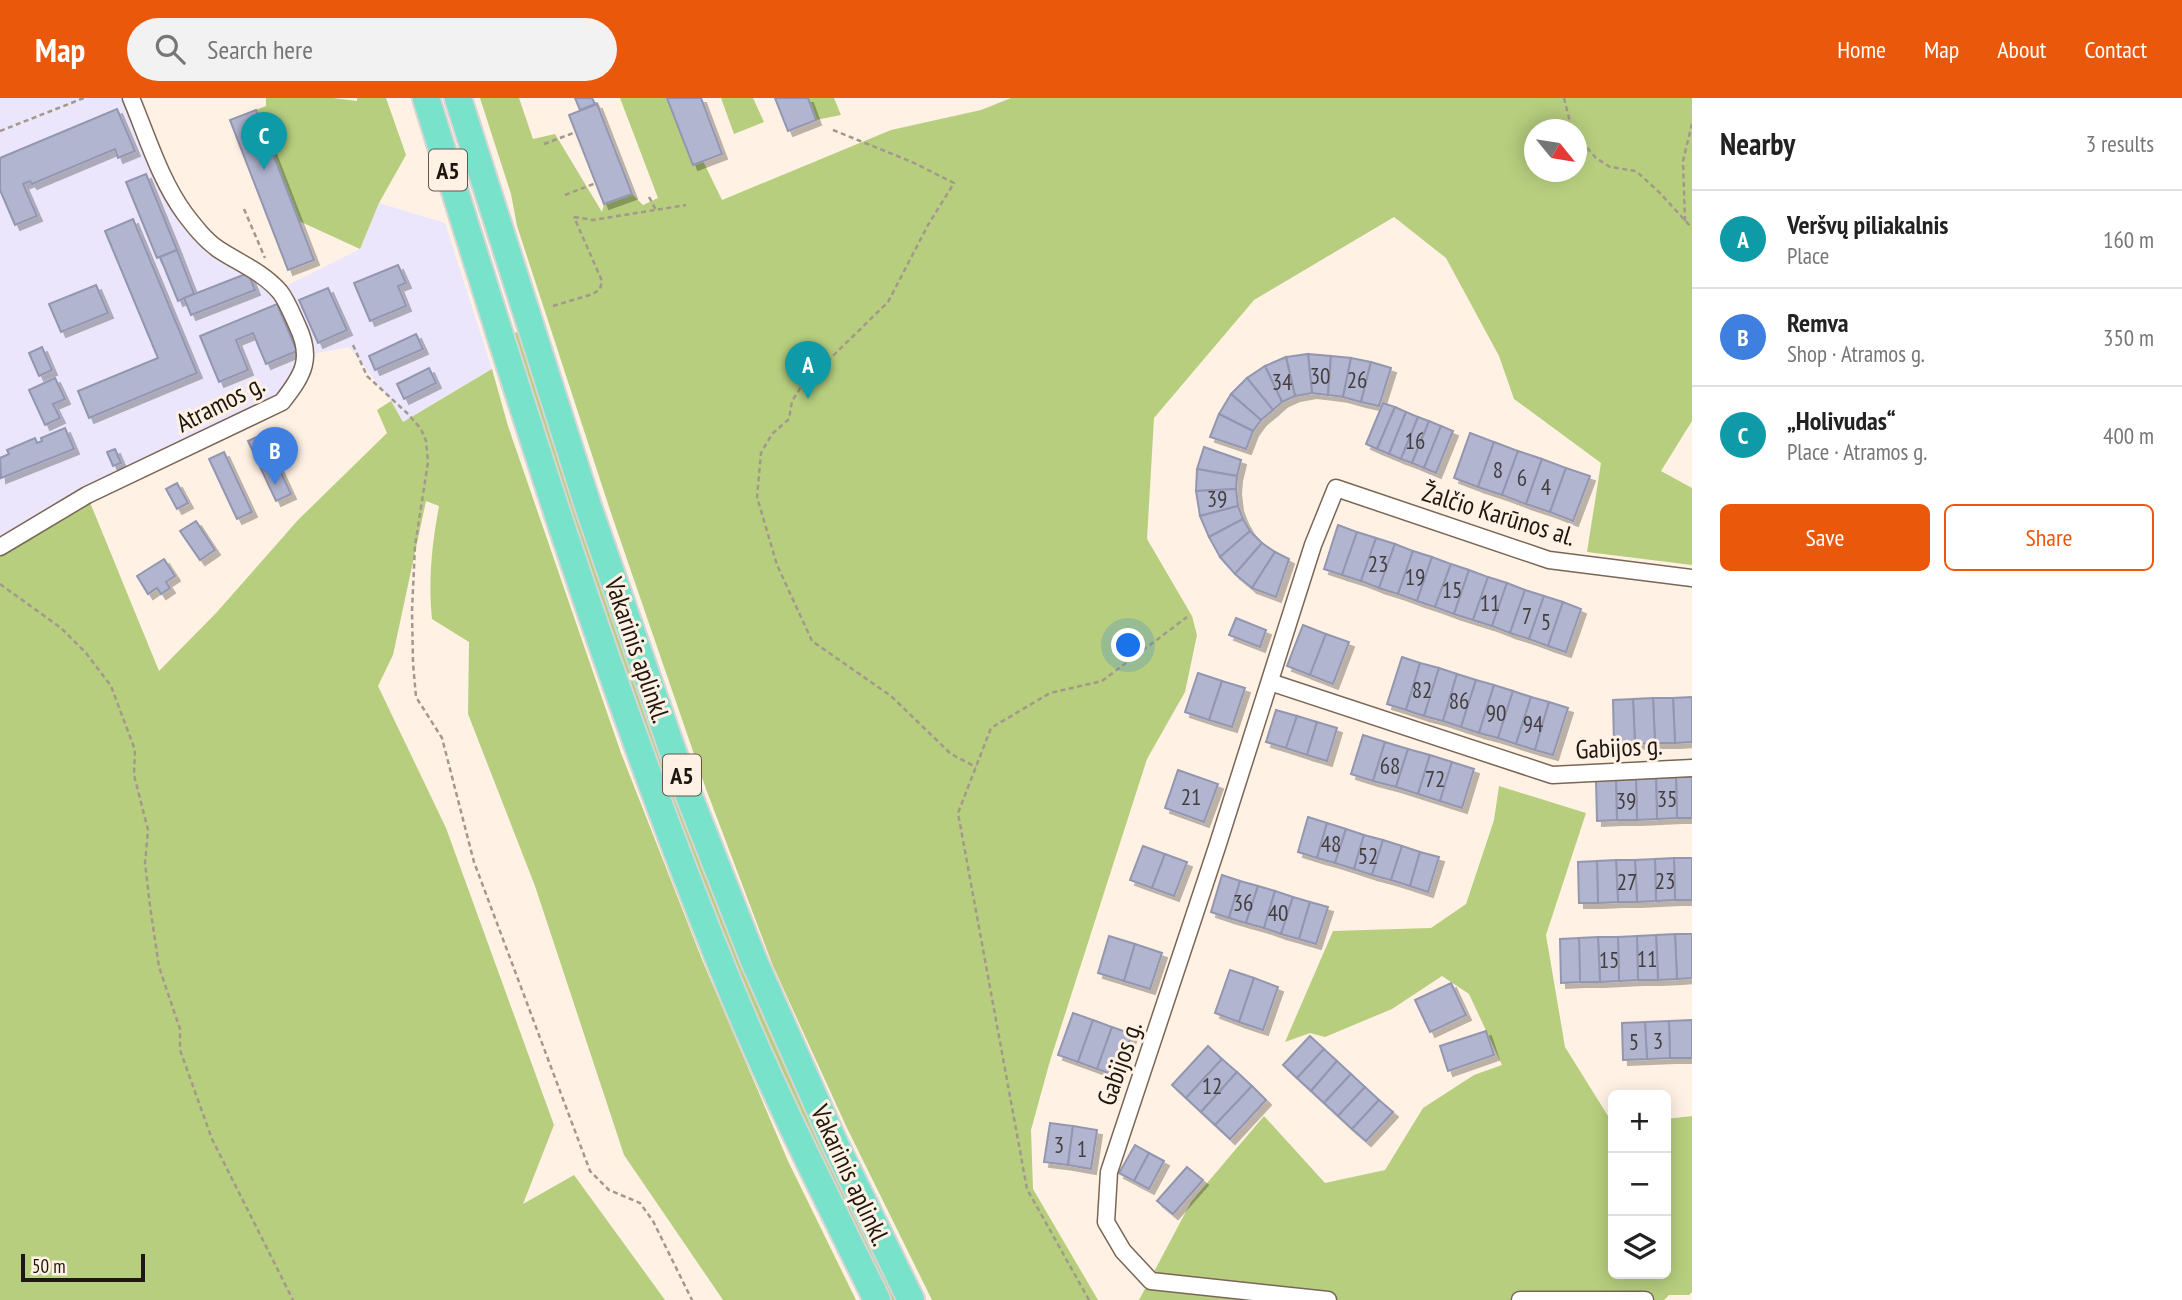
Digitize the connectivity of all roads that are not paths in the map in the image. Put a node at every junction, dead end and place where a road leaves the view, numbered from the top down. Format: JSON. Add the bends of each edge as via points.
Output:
{"nodes":[{"id":1,"x":131,"y":98,"type":"edge"},
{"id":2,"x":426,"y":98,"type":"edge"},
{"id":3,"x":458,"y":98,"type":"edge"},
{"id":4,"x":1336,"y":488,"type":"joint"},
{"id":5,"x":0,"y":547,"type":"edge"},
{"id":6,"x":1692,"y":578,"type":"edge"},
{"id":7,"x":1270,"y":682,"type":"junction"},
{"id":8,"x":1692,"y":768,"type":"edge"},
{"id":9,"x":877,"y":1300,"type":"edge"},
{"id":10,"x":911,"y":1300,"type":"edge"},
{"id":11,"x":1328,"y":1300,"type":"edge"},
{"id":12,"x":1520,"y":1300,"type":"edge"},
{"id":13,"x":1645,"y":1300,"type":"edge"}],
"edges":[{"from":1,"to":5,"type":"street","name":"Atramos g.","via":[[184,212],[217,248],[278,290],[298,326],[307,355],[296,384],[282,402],[87,495]]},
{"from":2,"to":9,"type":"highway","name":"Vakarinis aplinkl.","number":"A5","via":[[560,522],[657,796],[730,986]]},
{"from":3,"to":10,"type":"highway","name":"Vakarinis aplinkl.","number":"A5","via":[[588,506],[682,778],[754,961]]},
{"from":4,"to":6,"type":"street","name":"Žalčio Karūnos al.","via":[[1549,560]]},
{"from":4,"to":7,"type":"street","name":"Gabijos g."},
{"from":7,"to":8,"type":"street","name":"Gabijos g.","via":[[1552,775]]},
{"from":7,"to":11,"type":"street","name":"Gabijos g.","via":[[1108,1172],[1106,1222],[1123,1251],[1151,1281]]},
{"from":12,"to":13,"type":"street"}]}
